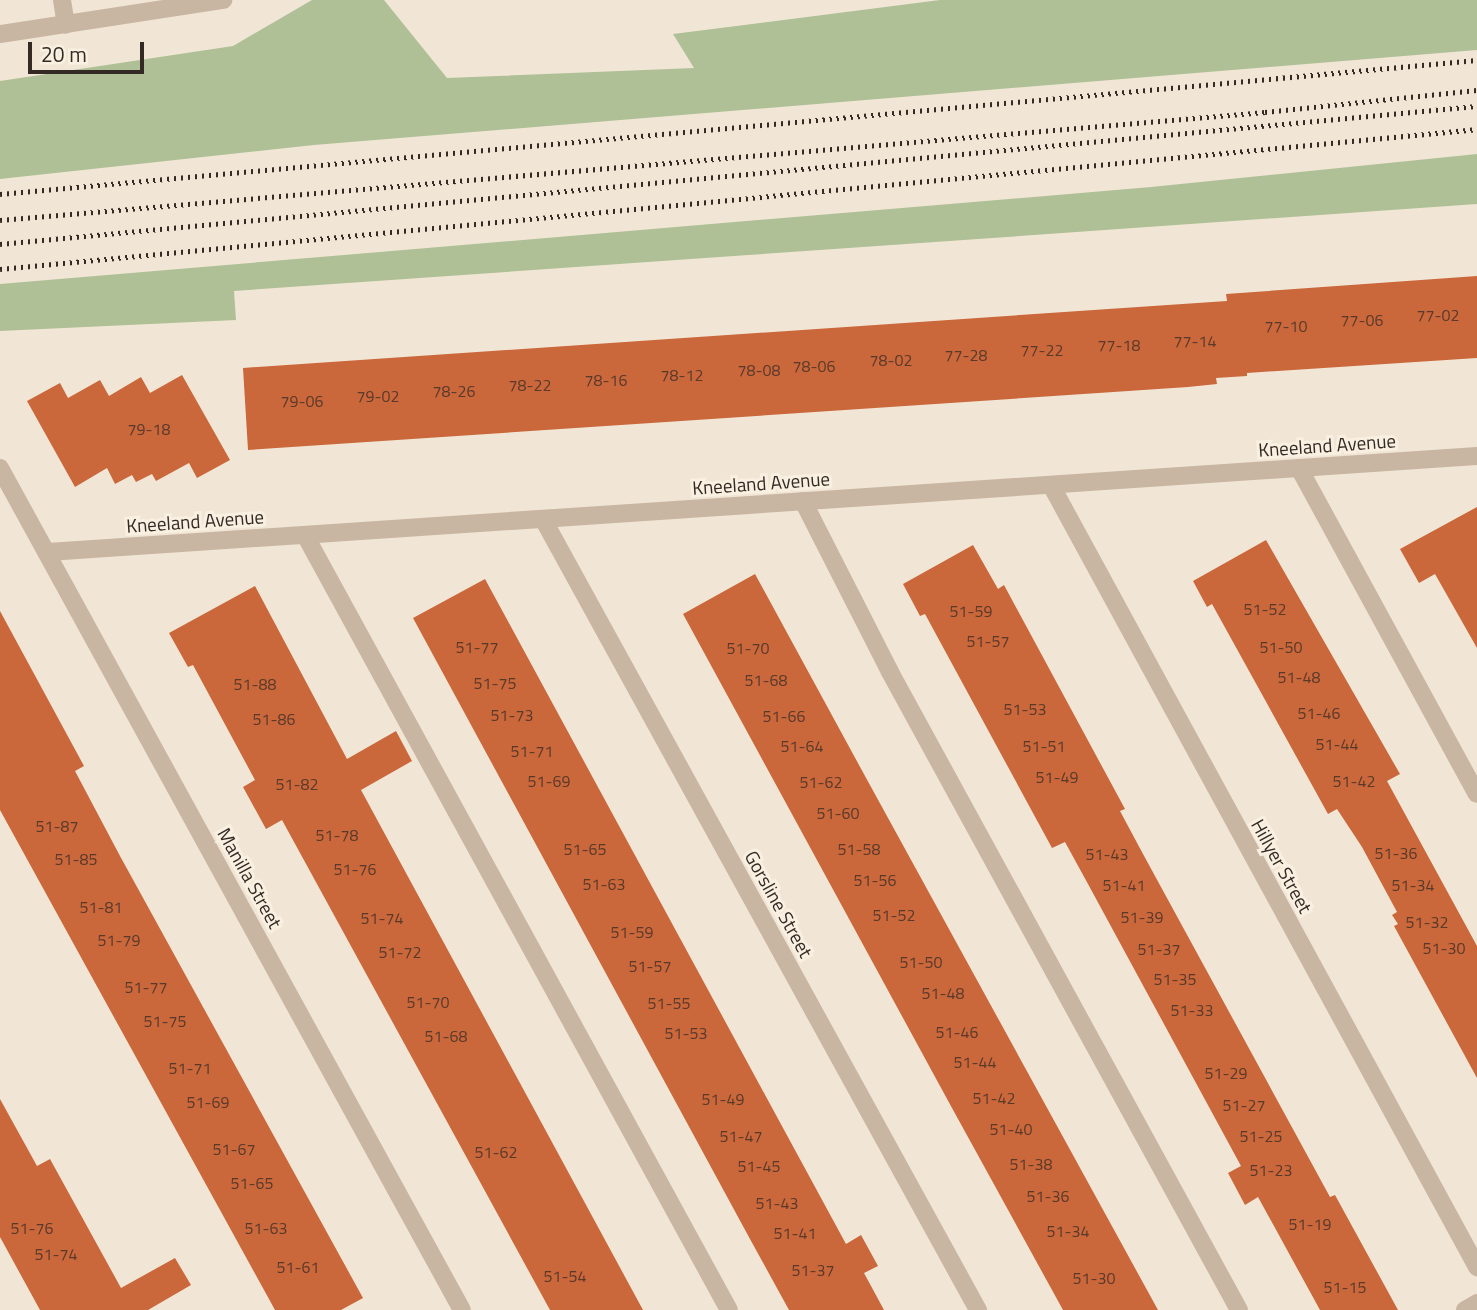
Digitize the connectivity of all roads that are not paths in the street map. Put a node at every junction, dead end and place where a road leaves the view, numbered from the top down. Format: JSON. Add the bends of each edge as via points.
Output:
{"nodes":[{"id":1,"x":62,"y":0,"type":"edge"},
{"id":2,"x":223,"y":0,"type":"edge"},
{"id":3,"x":66,"y":24,"type":"junction"},
{"id":4,"x":0,"y":34,"type":"edge"},
{"id":5,"x":1477,"y":456,"type":"edge"},
{"id":6,"x":0,"y":468,"type":"edge"},
{"id":7,"x":1299,"y":468,"type":"junction"},
{"id":8,"x":1051,"y":485,"type":"junction"},
{"id":9,"x":803,"y":501,"type":"junction"},
{"id":10,"x":543,"y":519,"type":"junction"},
{"id":11,"x":305,"y":535,"type":"junction"},
{"id":12,"x":48,"y":552,"type":"junction"},
{"id":13,"x":1477,"y":794,"type":"edge"},
{"id":14,"x":1474,"y":1255,"type":"edge"},
{"id":15,"x":1477,"y":1303,"type":"edge"},
{"id":16,"x":462,"y":1310,"type":"edge"},
{"id":17,"x":729,"y":1310,"type":"edge"},
{"id":18,"x":978,"y":1310,"type":"edge"},
{"id":19,"x":1239,"y":1310,"type":"edge"},
{"id":20,"x":1465,"y":1310,"type":"edge"}],
"edges":[{"from":1,"to":3,"type":"street"},
{"from":2,"to":3,"type":"street"},
{"from":3,"to":4,"type":"street"},
{"from":5,"to":7,"type":"street","name":"Kneeland Avenue"},
{"from":6,"to":12,"type":"street","name":"Manilla Street"},
{"from":7,"to":8,"type":"street","name":"Kneeland Avenue"},
{"from":7,"to":13,"type":"street"},
{"from":8,"to":9,"type":"street","name":"Kneeland Avenue"},
{"from":8,"to":14,"type":"street","name":"Hillyer Street"},
{"from":9,"to":10,"type":"street","name":"Kneeland Avenue"},
{"from":9,"to":19,"type":"street","via":[[890,672]]},
{"from":10,"to":11,"type":"street","name":"Kneeland Avenue"},
{"from":10,"to":18,"type":"street","name":"Gorsline Street"},
{"from":11,"to":12,"type":"street","name":"Kneeland Avenue"},
{"from":11,"to":17,"type":"street"},
{"from":12,"to":16,"type":"street","name":"Manilla Street"},
{"from":15,"to":20,"type":"street"}]}
